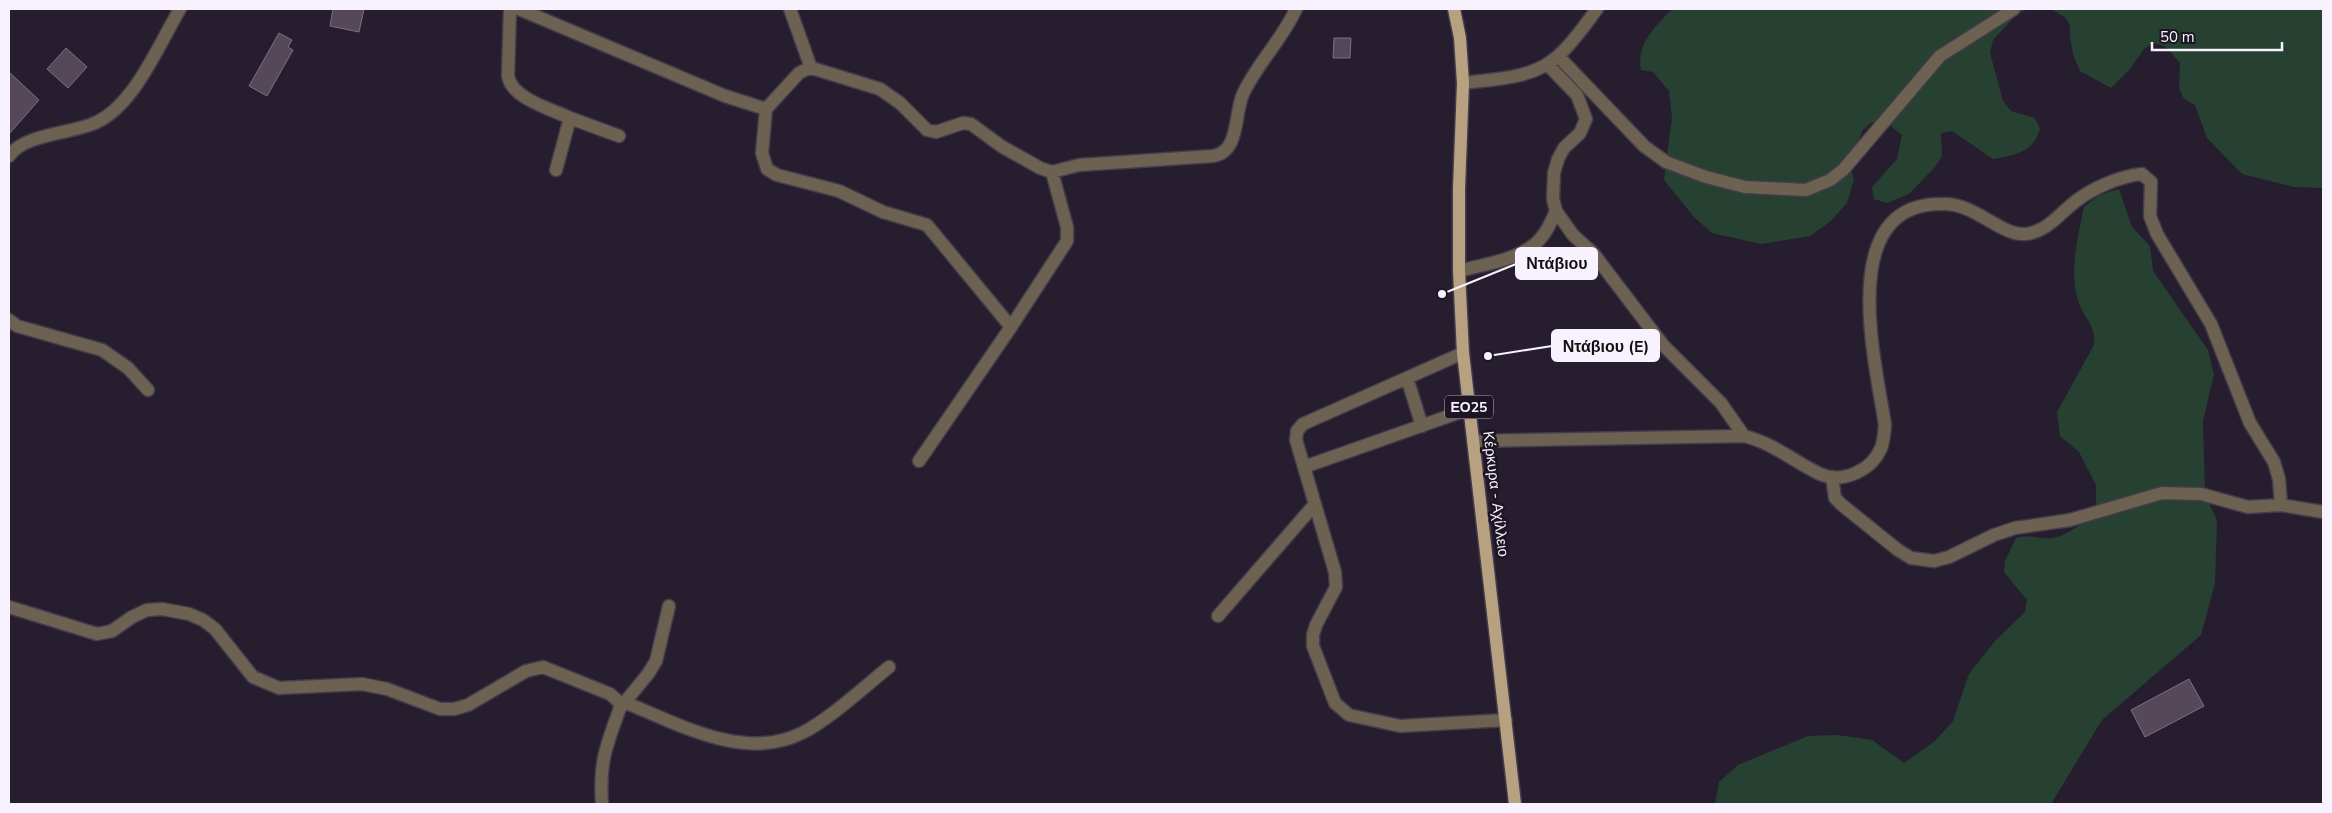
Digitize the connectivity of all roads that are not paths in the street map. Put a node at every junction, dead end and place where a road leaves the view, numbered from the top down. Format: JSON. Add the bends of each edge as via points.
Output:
{"nodes":[{"id":1,"x":180,"y":9,"type":"edge"},
{"id":2,"x":510,"y":9,"type":"edge"},
{"id":3,"x":519,"y":9,"type":"edge"},
{"id":4,"x":790,"y":9,"type":"edge"},
{"id":5,"x":1296,"y":9,"type":"edge"},
{"id":6,"x":1454,"y":9,"type":"edge"},
{"id":7,"x":1597,"y":9,"type":"edge"},
{"id":8,"x":2014,"y":9,"type":"edge"},
{"id":9,"x":1558,"y":56,"type":"junction"},
{"id":10,"x":1547,"y":64,"type":"junction"},
{"id":11,"x":811,"y":68,"type":"junction"},
{"id":12,"x":1463,"y":83,"type":"junction"},
{"id":13,"x":766,"y":109,"type":"junction"},
{"id":14,"x":570,"y":118,"type":"junction"},
{"id":15,"x":619,"y":136,"type":"dead end"},
{"id":16,"x":9,"y":156,"type":"edge"},
{"id":17,"x":556,"y":170,"type":"dead end"},
{"id":18,"x":1052,"y":172,"type":"junction"},
{"id":19,"x":1556,"y":211,"type":"junction"},
{"id":20,"x":1459,"y":271,"type":"junction"},
{"id":21,"x":9,"y":320,"type":"edge"},
{"id":22,"x":1011,"y":327,"type":"junction"},
{"id":23,"x":1463,"y":353,"type":"junction"},
{"id":24,"x":1406,"y":378,"type":"junction"},
{"id":25,"x":148,"y":390,"type":"dead end"},
{"id":26,"x":1469,"y":409,"type":"junction"},
{"id":27,"x":1422,"y":426,"type":"junction"},
{"id":28,"x":1744,"y":436,"type":"junction"},
{"id":29,"x":1472,"y":441,"type":"junction"},
{"id":30,"x":919,"y":461,"type":"dead end"},
{"id":31,"x":1304,"y":467,"type":"junction"},
{"id":32,"x":1832,"y":477,"type":"junction"},
{"id":33,"x":1315,"y":504,"type":"junction"},
{"id":34,"x":2281,"y":505,"type":"junction"},
{"id":35,"x":2323,"y":512,"type":"edge"},
{"id":36,"x":669,"y":606,"type":"dead end"},
{"id":37,"x":9,"y":607,"type":"edge"},
{"id":38,"x":1218,"y":616,"type":"dead end"},
{"id":39,"x":890,"y":667,"type":"dead end"},
{"id":40,"x":622,"y":705,"type":"junction"},
{"id":41,"x":1506,"y":720,"type":"junction"},
{"id":42,"x":602,"y":804,"type":"edge"},
{"id":43,"x":1515,"y":804,"type":"edge"}],
"edges":[{"from":1,"to":16,"type":"street","via":[[128,98],[97,122],[42,137]]},
{"from":2,"to":14,"type":"street","via":[[510,84],[520,94]]},
{"from":3,"to":13,"type":"street","via":[[725,96]]},
{"from":4,"to":11,"type":"street"},
{"from":5,"to":18,"type":"street","via":[[1288,28],[1242,95],[1232,140],[1223,153],[1079,165]]},
{"from":6,"to":12,"type":"main road","name":"Κέρκυρα - Αχίλλειο","number":"ΕΟ25"},
{"from":7,"to":9,"type":"street"},
{"from":8,"to":9,"type":"street","via":[[1940,56],[1842,170],[1830,180],[1806,190],[1745,187],[1666,162],[1644,146]]},
{"from":9,"to":10,"type":"street"},
{"from":10,"to":12,"type":"street","via":[[1506,78]]},
{"from":10,"to":19,"type":"street","via":[[1577,95],[1586,119],[1580,133],[1564,148],[1558,159],[1553,178]]},
{"from":11,"to":13,"type":"street","via":[[800,73]]},
{"from":11,"to":18,"type":"street","via":[[880,89],[931,132],[970,124],[1001,146]]},
{"from":12,"to":20,"type":"main road","name":"Κέρκυρα - Αχίλλειο","number":"ΕΟ25"},
{"from":13,"to":22,"type":"street","via":[[762,153],[767,169],[777,175],[840,190],[883,212],[927,225]]},
{"from":14,"to":15,"type":"street"},
{"from":14,"to":17,"type":"street"},
{"from":18,"to":22,"type":"street","via":[[1067,227],[1067,241]]},
{"from":19,"to":20,"type":"street","via":[[1546,233],[1534,245],[1505,258]]},
{"from":19,"to":28,"type":"street","via":[[1573,235],[1593,253],[1663,345],[1721,403]]},
{"from":20,"to":23,"type":"main road","name":"Κέρκυρα - Αχίλλειο","number":"ΕΟ25"},
{"from":21,"to":25,"type":"street","via":[[17,326],[102,350],[128,368]]},
{"from":22,"to":30,"type":"street"},
{"from":23,"to":24,"type":"street"},
{"from":23,"to":26,"type":"main road","name":"Κέρκυρα - Αχίλλειο","number":"ΕΟ25"},
{"from":24,"to":27,"type":"street"},
{"from":24,"to":31,"type":"street","via":[[1300,427],[1296,440]]},
{"from":26,"to":27,"type":"street"},
{"from":26,"to":29,"type":"main road","name":"Κέρκυρα - Αχίλλειο","number":"ΕΟ25"},
{"from":27,"to":31,"type":"street"},
{"from":28,"to":29,"type":"street"},
{"from":28,"to":32,"type":"street","via":[[1762,440]]},
{"from":29,"to":41,"type":"main road","name":"Κέρκυρα - Αχίλλειο","number":"ΕΟ25"},
{"from":31,"to":33,"type":"street"},
{"from":32,"to":34,"type":"street","via":[[1835,498],[1842,505],[1898,550],[1922,561],[1949,558],[2014,528],[2070,520],[2162,493],[2201,494],[2248,507]]},
{"from":32,"to":34,"type":"street","via":[[1856,474],[1867,467],[1884,441],[1885,425],[1870,325],[1870,295],[1874,254],[1887,226],[1912,208],[1945,204],[1960,205],[2004,230],[2025,234],[2046,227],[2075,201],[2095,189],[2142,174],[2151,182],[2150,216],[2157,234],[2211,324],[2250,423],[2274,462]]},
{"from":33,"to":38,"type":"street"},
{"from":33,"to":41,"type":"street","via":[[1330,552],[1336,586],[1316,625],[1313,646],[1335,703],[1342,711],[1400,726]]},
{"from":34,"to":35,"type":"street"},
{"from":36,"to":40,"type":"street","via":[[656,661]]},
{"from":37,"to":40,"type":"street","via":[[97,634],[112,631],[146,610],[189,614],[215,629],[252,677],[279,688],[362,684],[387,689],[440,709],[454,709],[468,705],[526,671],[543,667],[610,694]]},
{"from":39,"to":40,"type":"street","via":[[803,733],[772,744],[747,745],[698,732]]},
{"from":40,"to":42,"type":"street","via":[[603,756]]},
{"from":41,"to":43,"type":"main road","name":"Κέρκυρα - Αχίλλειο","number":"ΕΟ25"}]}
